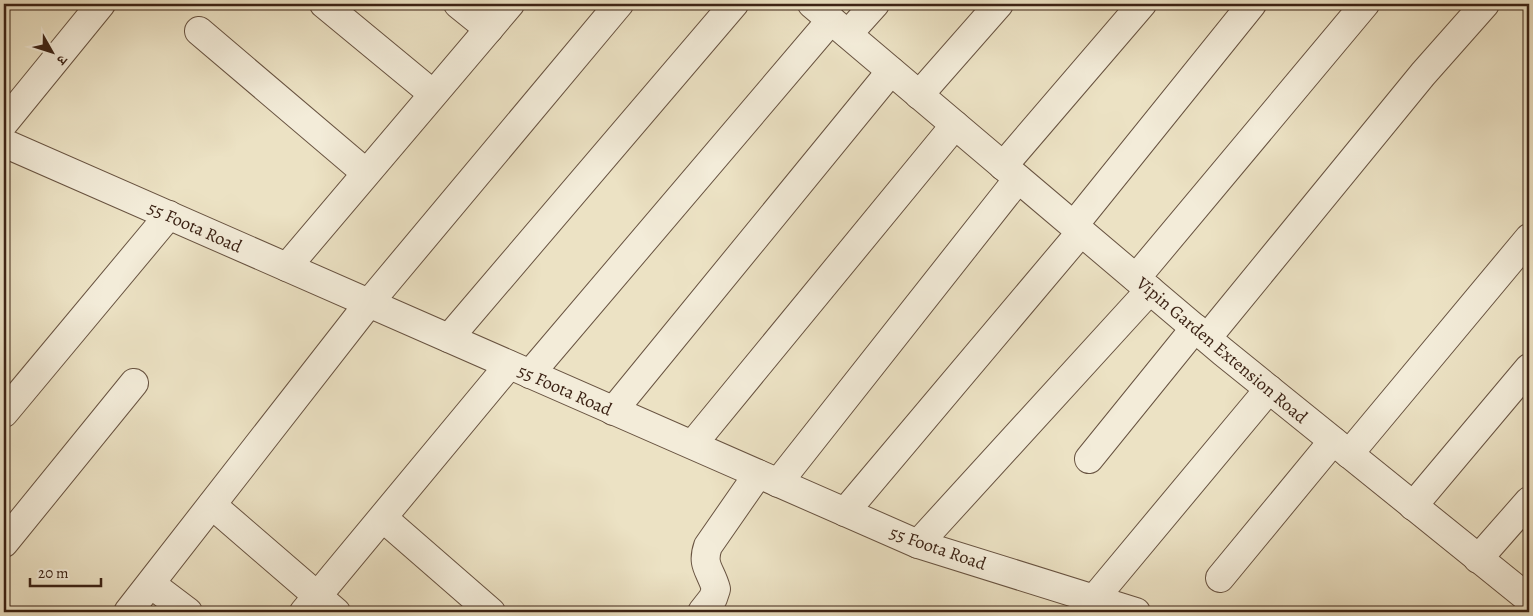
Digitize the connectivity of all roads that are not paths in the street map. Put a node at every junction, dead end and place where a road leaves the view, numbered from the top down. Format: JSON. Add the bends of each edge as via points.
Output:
{"nodes":[{"id":1,"x":101,"y":4,"type":"edge"},
{"id":2,"x":324,"y":4,"type":"edge"},
{"id":3,"x":458,"y":4,"type":"edge"},
{"id":4,"x":510,"y":4,"type":"edge"},
{"id":5,"x":619,"y":4,"type":"edge"},
{"id":6,"x":734,"y":4,"type":"edge"},
{"id":7,"x":875,"y":4,"type":"edge"},
{"id":8,"x":998,"y":4,"type":"edge"},
{"id":9,"x":1142,"y":4,"type":"edge"},
{"id":10,"x":1252,"y":4,"type":"edge"},
{"id":11,"x":1365,"y":4,"type":"edge"},
{"id":12,"x":1485,"y":4,"type":"edge"},
{"id":13,"x":830,"y":19,"type":"edge"},
{"id":14,"x":489,"y":29,"type":"junction"},
{"id":15,"x":198,"y":31,"type":"dead end"},
{"id":16,"x":891,"y":71,"type":"junction"},
{"id":17,"x":433,"y":94,"type":"junction"},
{"id":18,"x":919,"y":95,"type":"junction"},
{"id":19,"x":4,"y":123,"type":"edge"},
{"id":20,"x":955,"y":125,"type":"junction"},
{"id":21,"x":4,"y":143,"type":"edge"},
{"id":22,"x":1011,"y":172,"type":"junction"},
{"id":23,"x":366,"y":174,"type":"junction"},
{"id":24,"x":169,"y":215,"type":"junction"},
{"id":25,"x":1078,"y":229,"type":"junction"},
{"id":26,"x":1529,"y":238,"type":"edge"},
{"id":27,"x":287,"y":267,"type":"junction"},
{"id":28,"x":1142,"y":284,"type":"junction"},
{"id":29,"x":369,"y":303,"type":"junction"},
{"id":30,"x":1201,"y":333,"type":"junction"},
{"id":31,"x":449,"y":338,"type":"junction"},
{"id":32,"x":1529,"y":368,"type":"edge"},
{"id":33,"x":519,"y":370,"type":"junction"},
{"id":34,"x":134,"y":384,"type":"dead end"},
{"id":35,"x":1268,"y":389,"type":"junction"},
{"id":36,"x":613,"y":411,"type":"junction"},
{"id":37,"x":4,"y":413,"type":"edge"},
{"id":38,"x":693,"y":444,"type":"junction"},
{"id":39,"x":1341,"y":448,"type":"junction"},
{"id":40,"x":1089,"y":459,"type":"dead end"},
{"id":41,"x":768,"y":479,"type":"junction"},
{"id":42,"x":1529,"y":501,"type":"edge"},
{"id":43,"x":212,"y":505,"type":"junction"},
{"id":44,"x":1413,"y":506,"type":"junction"},
{"id":45,"x":845,"y":512,"type":"junction"},
{"id":46,"x":382,"y":518,"type":"junction"},
{"id":47,"x":4,"y":543,"type":"edge"},
{"id":48,"x":918,"y":544,"type":"junction"},
{"id":49,"x":1478,"y":559,"type":"junction"},
{"id":50,"x":1220,"y":578,"type":"dead end"},
{"id":51,"x":151,"y":584,"type":"junction"},
{"id":52,"x":1094,"y":599,"type":"junction"},
{"id":53,"x":1529,"y":599,"type":"edge"},
{"id":54,"x":319,"y":607,"type":"edge"},
{"id":55,"x":128,"y":612,"type":"edge"},
{"id":56,"x":188,"y":612,"type":"edge"},
{"id":57,"x":491,"y":612,"type":"edge"},
{"id":58,"x":702,"y":612,"type":"edge"},
{"id":59,"x":1136,"y":612,"type":"edge"}],
"edges":[{"from":1,"to":19,"type":"street"},
{"from":2,"to":17,"type":"street"},
{"from":3,"to":14,"type":"street"},
{"from":4,"to":14,"type":"street"},
{"from":5,"to":29,"type":"street"},
{"from":6,"to":31,"type":"street"},
{"from":7,"to":13,"type":"street"},
{"from":8,"to":18,"type":"street"},
{"from":9,"to":22,"type":"street"},
{"from":10,"to":25,"type":"street"},
{"from":11,"to":28,"type":"street"},
{"from":12,"to":30,"type":"street"},
{"from":13,"to":16,"type":"street","name":"Vipin Garden Extension Road"},
{"from":13,"to":33,"type":"street"},
{"from":14,"to":17,"type":"street"},
{"from":15,"to":23,"type":"street"},
{"from":16,"to":18,"type":"street","name":"Vipin Garden Extension Road"},
{"from":16,"to":36,"type":"street"},
{"from":17,"to":23,"type":"street"},
{"from":18,"to":20,"type":"street","name":"Vipin Garden Extension Road"},
{"from":20,"to":22,"type":"street","name":"Vipin Garden Extension Road"},
{"from":20,"to":38,"type":"street"},
{"from":21,"to":24,"type":"street","name":"55 Foota Road"},
{"from":22,"to":25,"type":"street","name":"Vipin Garden Extension Road"},
{"from":22,"to":41,"type":"street"},
{"from":23,"to":27,"type":"street"},
{"from":24,"to":27,"type":"street","name":"55 Foota Road"},
{"from":24,"to":37,"type":"street"},
{"from":25,"to":28,"type":"street","name":"Vipin Garden Extension Road"},
{"from":25,"to":45,"type":"street"},
{"from":26,"to":39,"type":"street"},
{"from":27,"to":29,"type":"street","name":"55 Foota Road"},
{"from":28,"to":30,"type":"street","name":"Vipin Garden Extension Road"},
{"from":28,"to":48,"type":"street"},
{"from":29,"to":31,"type":"street","name":"55 Foota Road"},
{"from":29,"to":43,"type":"street"},
{"from":30,"to":35,"type":"street","name":"Vipin Garden Extension Road"},
{"from":30,"to":40,"type":"street"},
{"from":31,"to":33,"type":"street","name":"55 Foota Road"},
{"from":32,"to":44,"type":"street"},
{"from":33,"to":36,"type":"street","name":"55 Foota Road"},
{"from":33,"to":46,"type":"street"},
{"from":34,"to":47,"type":"street"},
{"from":35,"to":39,"type":"street","name":"Vipin Garden Extension Road"},
{"from":35,"to":52,"type":"street"},
{"from":36,"to":38,"type":"street","name":"55 Foota Road"},
{"from":38,"to":41,"type":"street","name":"55 Foota Road"},
{"from":39,"to":44,"type":"street","name":"Vipin Garden Extension Road"},
{"from":39,"to":50,"type":"street"},
{"from":41,"to":45,"type":"street","name":"55 Foota Road"},
{"from":41,"to":58,"type":"street","via":[[708,546],[705,566],[716,589]]},
{"from":42,"to":49,"type":"street"},
{"from":43,"to":51,"type":"street"},
{"from":43,"to":54,"type":"street"},
{"from":44,"to":49,"type":"street","name":"Vipin Garden Extension Road"},
{"from":45,"to":48,"type":"street","name":"55 Foota Road"},
{"from":46,"to":54,"type":"street"},
{"from":46,"to":57,"type":"street"},
{"from":48,"to":52,"type":"street","name":"55 Foota Road"},
{"from":49,"to":53,"type":"street","name":"Vipin Garden Extension Road"},
{"from":51,"to":55,"type":"street"},
{"from":51,"to":56,"type":"street"},
{"from":52,"to":59,"type":"street","name":"55 Foota Road"}]}
